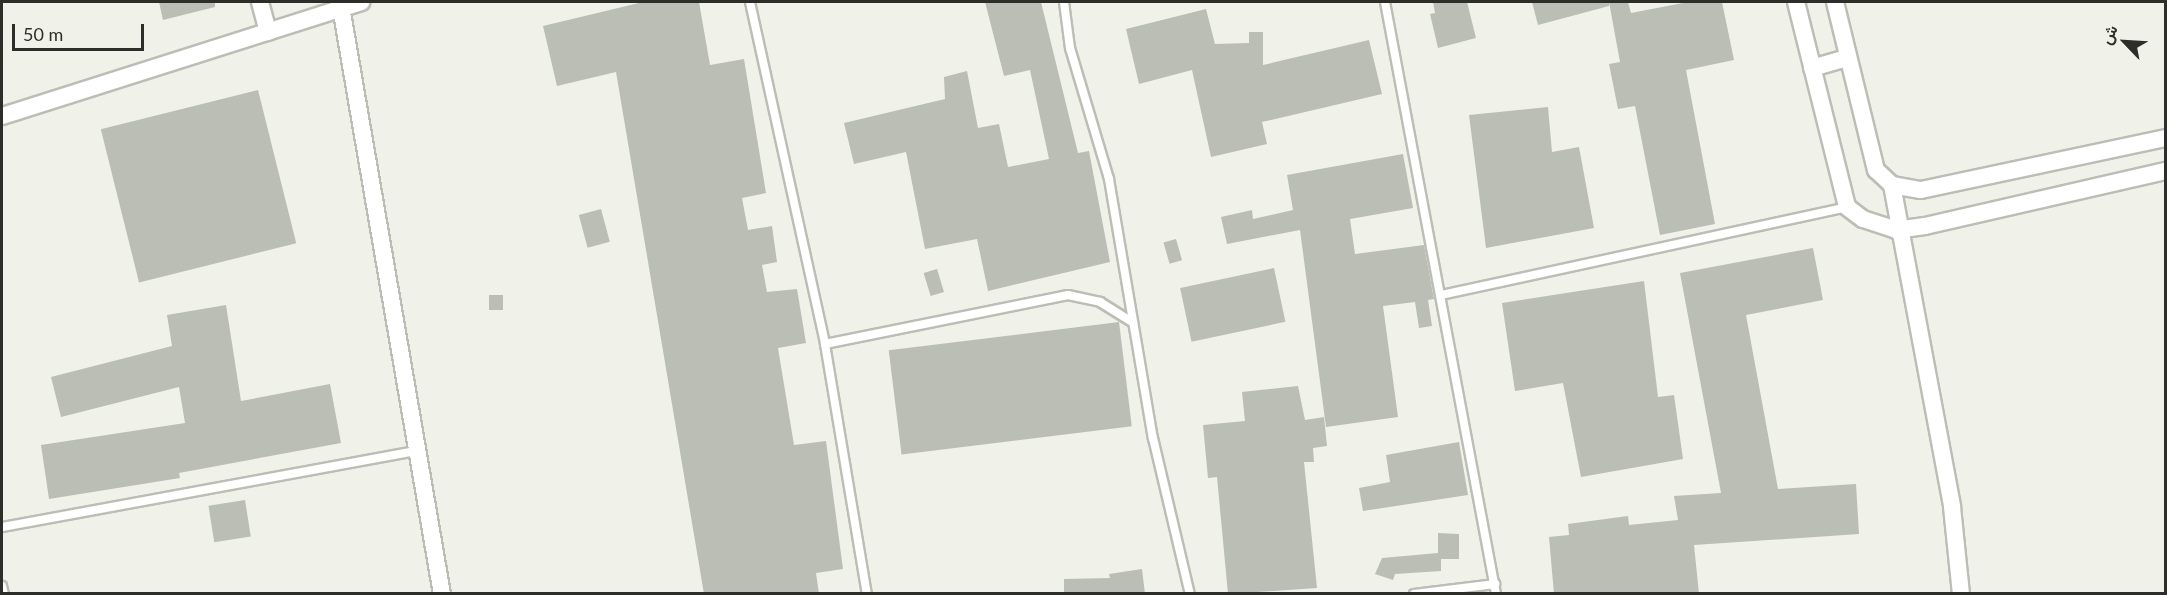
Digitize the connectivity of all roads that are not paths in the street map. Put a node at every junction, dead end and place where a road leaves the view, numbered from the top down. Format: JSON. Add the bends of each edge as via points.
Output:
{"nodes":[{"id":1,"x":260,"y":2,"type":"edge"},
{"id":2,"x":361,"y":2,"type":"edge"},
{"id":3,"x":750,"y":2,"type":"edge"},
{"id":4,"x":1064,"y":2,"type":"edge"},
{"id":5,"x":1385,"y":2,"type":"edge"},
{"id":6,"x":1796,"y":2,"type":"edge"},
{"id":7,"x":1835,"y":2,"type":"edge"},
{"id":8,"x":341,"y":7,"type":"junction"},
{"id":9,"x":268,"y":32,"type":"junction"},
{"id":10,"x":1848,"y":58,"type":"junction"},
{"id":11,"x":1812,"y":68,"type":"junction"},
{"id":12,"x":2,"y":116,"type":"edge"},
{"id":13,"x":2166,"y":138,"type":"edge"},
{"id":14,"x":2166,"y":171,"type":"edge"},
{"id":15,"x":1892,"y":185,"type":"junction"},
{"id":16,"x":1847,"y":207,"type":"junction"},
{"id":17,"x":1896,"y":230,"type":"junction"},
{"id":18,"x":1441,"y":295,"type":"junction"},
{"id":19,"x":1133,"y":323,"type":"junction"},
{"id":20,"x":825,"y":344,"type":"junction"},
{"id":21,"x":420,"y":450,"type":"junction"},
{"id":22,"x":2,"y":527,"type":"edge"},
{"id":23,"x":1495,"y":584,"type":"junction"},
{"id":24,"x":2,"y":586,"type":"edge"},
{"id":25,"x":4,"y":594,"type":"edge"},
{"id":26,"x":442,"y":594,"type":"edge"},
{"id":27,"x":867,"y":594,"type":"edge"},
{"id":28,"x":1190,"y":594,"type":"edge"},
{"id":29,"x":1414,"y":594,"type":"edge"},
{"id":30,"x":1496,"y":594,"type":"edge"},
{"id":31,"x":1961,"y":594,"type":"edge"}],
"edges":[{"from":1,"to":9,"type":"street"},
{"from":2,"to":8,"type":"street"},
{"from":3,"to":20,"type":"lane"},
{"from":4,"to":19,"type":"lane","via":[[1070,48],[1109,179]]},
{"from":5,"to":18,"type":"lane"},
{"from":6,"to":11,"type":"street"},
{"from":7,"to":10,"type":"street"},
{"from":8,"to":9,"type":"street"},
{"from":8,"to":21,"type":"street"},
{"from":9,"to":12,"type":"street"},
{"from":10,"to":11,"type":"street"},
{"from":10,"to":15,"type":"street","via":[[1876,170]]},
{"from":11,"to":16,"type":"street"},
{"from":13,"to":15,"type":"street","via":[[1921,190]]},
{"from":14,"to":17,"type":"street"},
{"from":15,"to":17,"type":"street"},
{"from":16,"to":17,"type":"street"},
{"from":16,"to":18,"type":"lane"},
{"from":17,"to":31,"type":"street","via":[[1952,507]]},
{"from":18,"to":23,"type":"lane"},
{"from":19,"to":20,"type":"lane","via":[[1100,302],[1068,295]]},
{"from":19,"to":28,"type":"lane","via":[[1153,438]]},
{"from":20,"to":27,"type":"lane"},
{"from":21,"to":22,"type":"lane"},
{"from":21,"to":26,"type":"street"},
{"from":23,"to":29,"type":"lane"},
{"from":23,"to":30,"type":"lane"},
{"from":24,"to":25,"type":"lane"}]}
